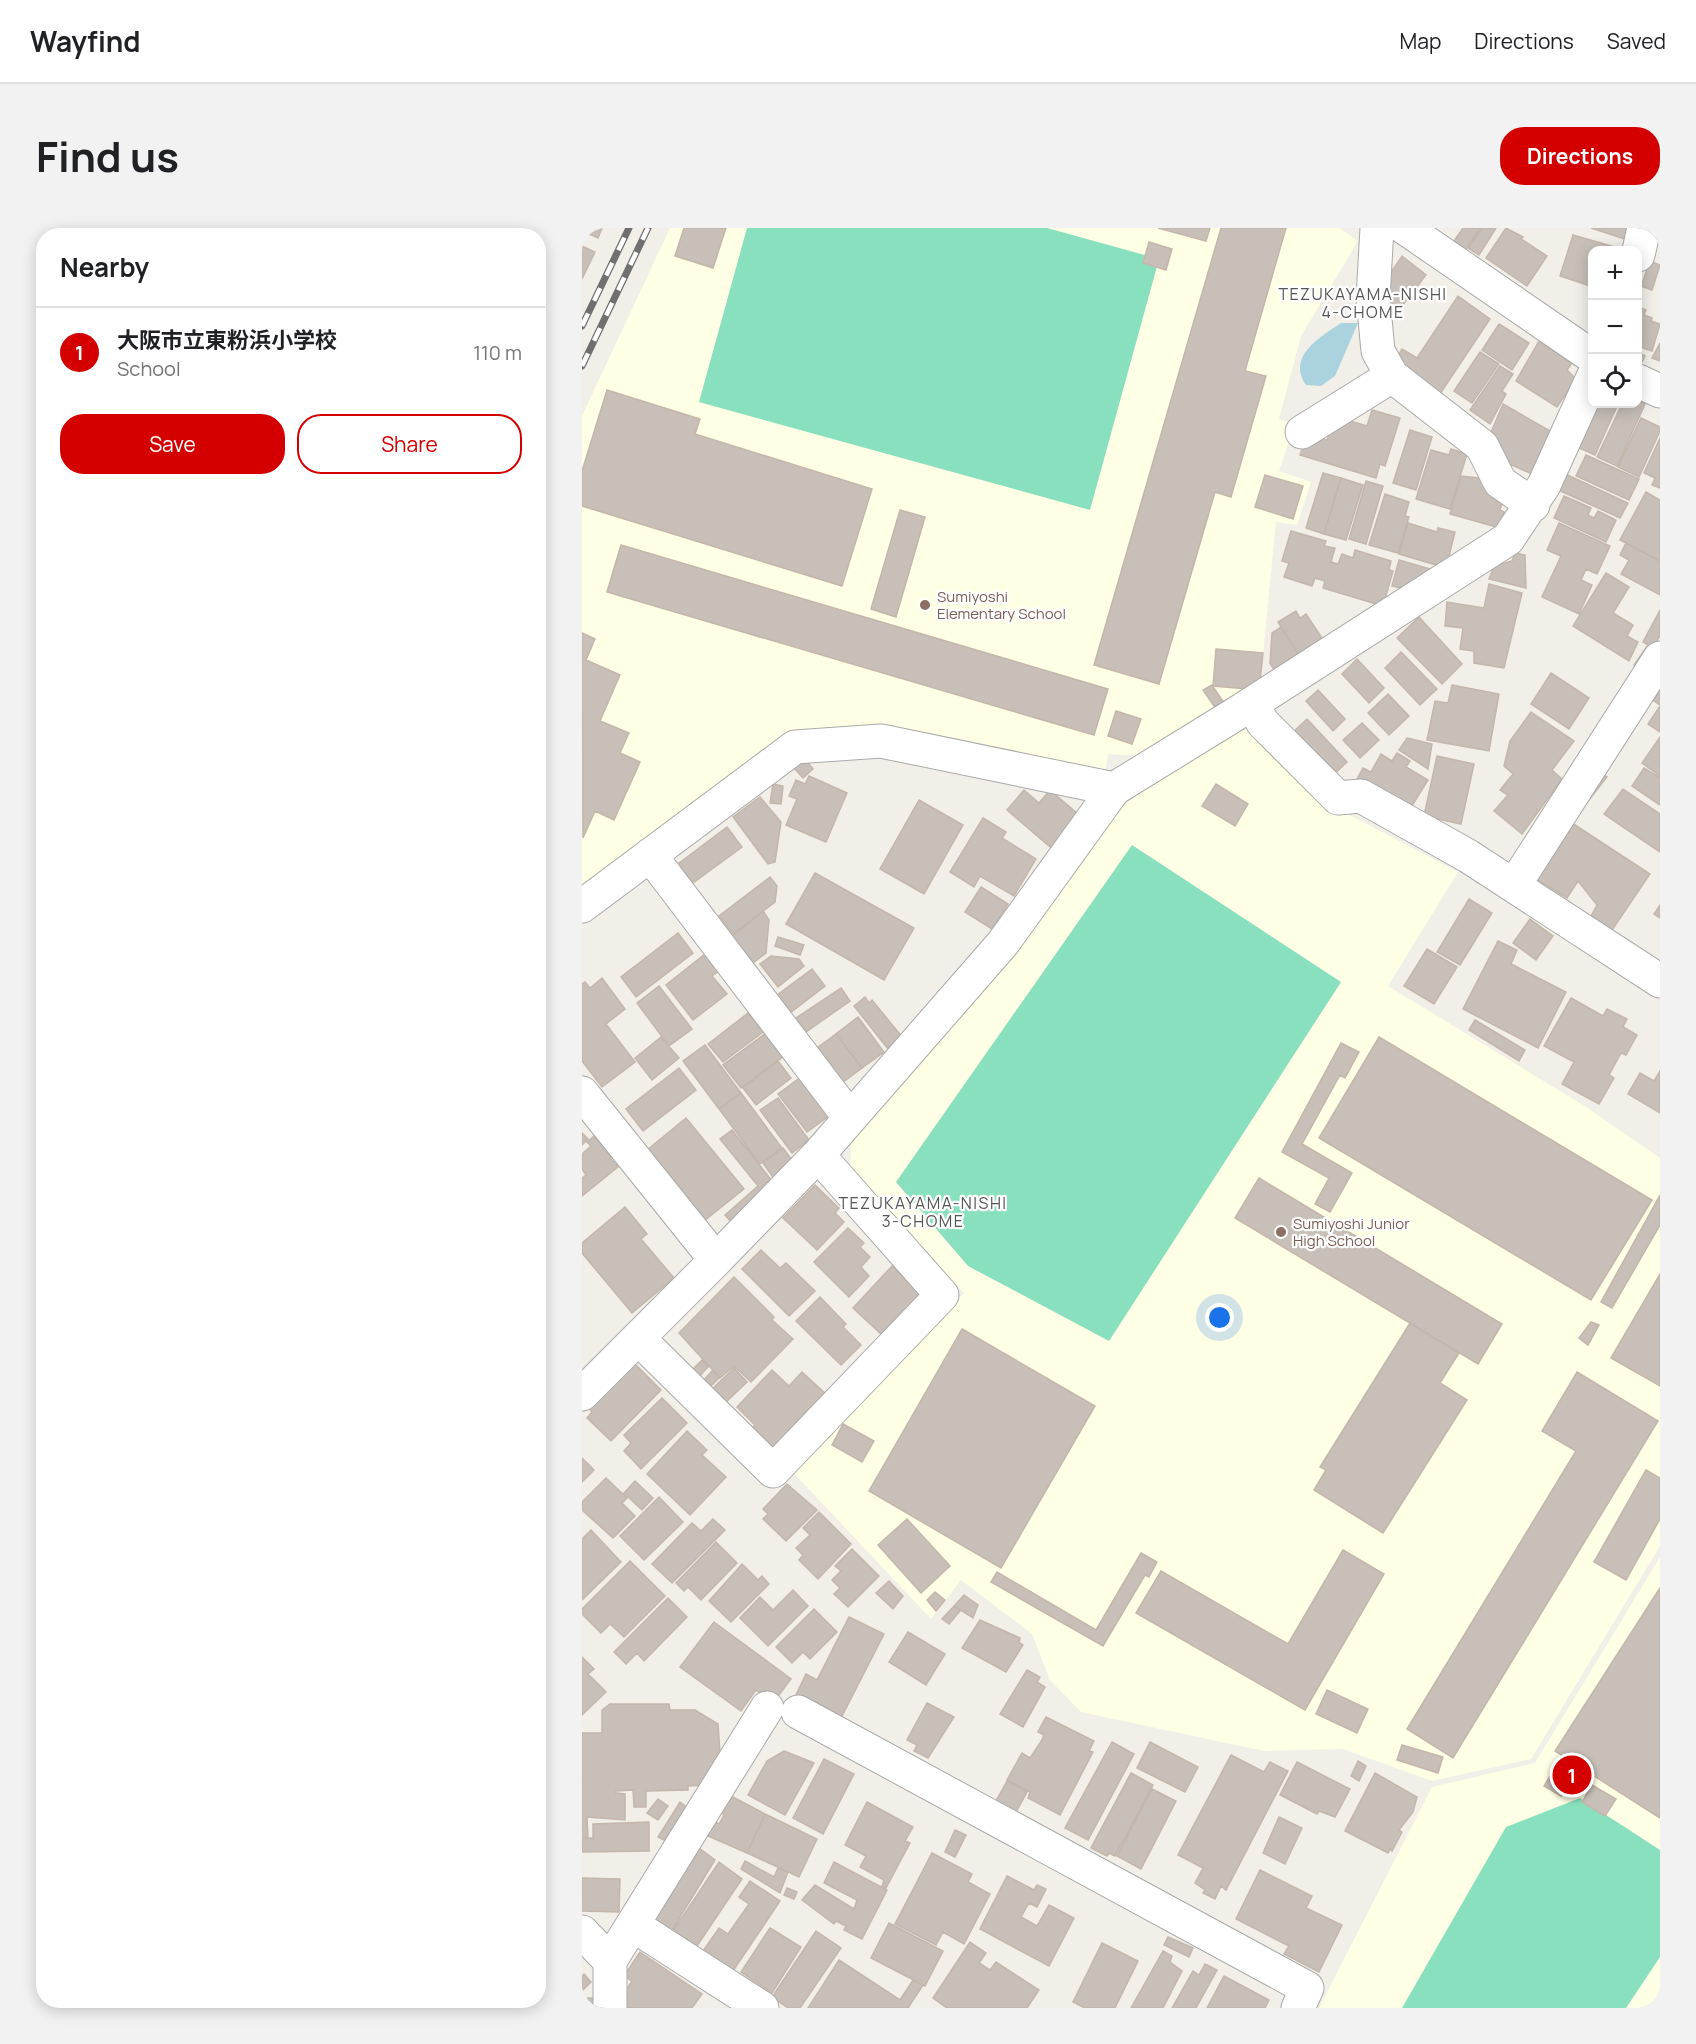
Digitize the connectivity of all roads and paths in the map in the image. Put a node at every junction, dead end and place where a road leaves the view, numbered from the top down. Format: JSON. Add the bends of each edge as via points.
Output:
{"nodes":[{"id":1,"x":1377,"y":228,"type":"edge"},
{"id":2,"x":1405,"y":228,"type":"edge"},
{"id":3,"x":1644,"y":228,"type":"edge"},
{"id":4,"x":1640,"y":246,"type":"edge"},
{"id":5,"x":1589,"y":354,"type":"edge"},
{"id":6,"x":1392,"y":376,"type":"junction"},
{"id":7,"x":1642,"y":383,"type":"edge"},
{"id":8,"x":1588,"y":388,"type":"edge"},
{"id":9,"x":1660,"y":391,"type":"edge"},
{"id":10,"x":1302,"y":432,"type":"dead end"},
{"id":11,"x":1533,"y":505,"type":"junction"},
{"id":12,"x":1660,"y":658,"type":"edge"},
{"id":13,"x":1251,"y":704,"type":"junction"},
{"id":14,"x":1114,"y":789,"type":"junction"},
{"id":15,"x":650,"y":855,"type":"junction"},
{"id":16,"x":1515,"y":884,"type":"junction"},
{"id":17,"x":582,"y":906,"type":"edge"},
{"id":18,"x":1660,"y":981,"type":"edge"},
{"id":19,"x":582,"y":1094,"type":"edge"},
{"id":20,"x":850,"y":1118,"type":"junction"},
{"id":21,"x":818,"y":1155,"type":"junction"},
{"id":22,"x":716,"y":1260,"type":"junction"},
{"id":23,"x":639,"y":1339,"type":"junction"},
{"id":24,"x":582,"y":1394,"type":"edge"},
{"id":25,"x":633,"y":1925,"type":"junction"},
{"id":26,"x":582,"y":1932,"type":"edge"},
{"id":27,"x":610,"y":1962,"type":"junction"},
{"id":28,"x":610,"y":2008,"type":"edge"},
{"id":29,"x":762,"y":2008,"type":"edge"},
{"id":30,"x":1298,"y":2008,"type":"edge"}],
"edges":[{"from":1,"to":6,"type":"street","via":[[1373,298],[1376,333],[1378,351]]},
{"from":2,"to":5,"type":"street"},
{"from":3,"to":4,"type":"street"},
{"from":6,"to":10,"type":"street"},
{"from":6,"to":11,"type":"street","via":[[1482,446],[1500,482]]},
{"from":7,"to":9,"type":"street"},
{"from":8,"to":11,"type":"street"},
{"from":11,"to":13,"type":"street","via":[[1508,539]]},
{"from":12,"to":16,"type":"street"},
{"from":13,"to":14,"type":"street"},
{"from":13,"to":16,"type":"street","via":[[1263,723],[1338,798],[1361,796]]},
{"from":14,"to":15,"type":"street","via":[[881,741],[795,747]]},
{"from":14,"to":20,"type":"street","via":[[1003,943]]},
{"from":15,"to":17,"type":"street"},
{"from":15,"to":20,"type":"street"},
{"from":16,"to":18,"type":"street"},
{"from":19,"to":22,"type":"street"},
{"from":20,"to":21,"type":"street"},
{"from":21,"to":22,"type":"street"},
{"from":21,"to":23,"type":"street","via":[[942,1295],[781,1463],[773,1471]]},
{"from":22,"to":23,"type":"street"},
{"from":23,"to":24,"type":"street"},
{"from":25,"to":27,"type":"street"},
{"from":25,"to":29,"type":"street"},
{"from":25,"to":30,"type":"street","via":[[782,1710],[1307,1988]]},
{"from":26,"to":27,"type":"street"},
{"from":27,"to":28,"type":"street"}]}
